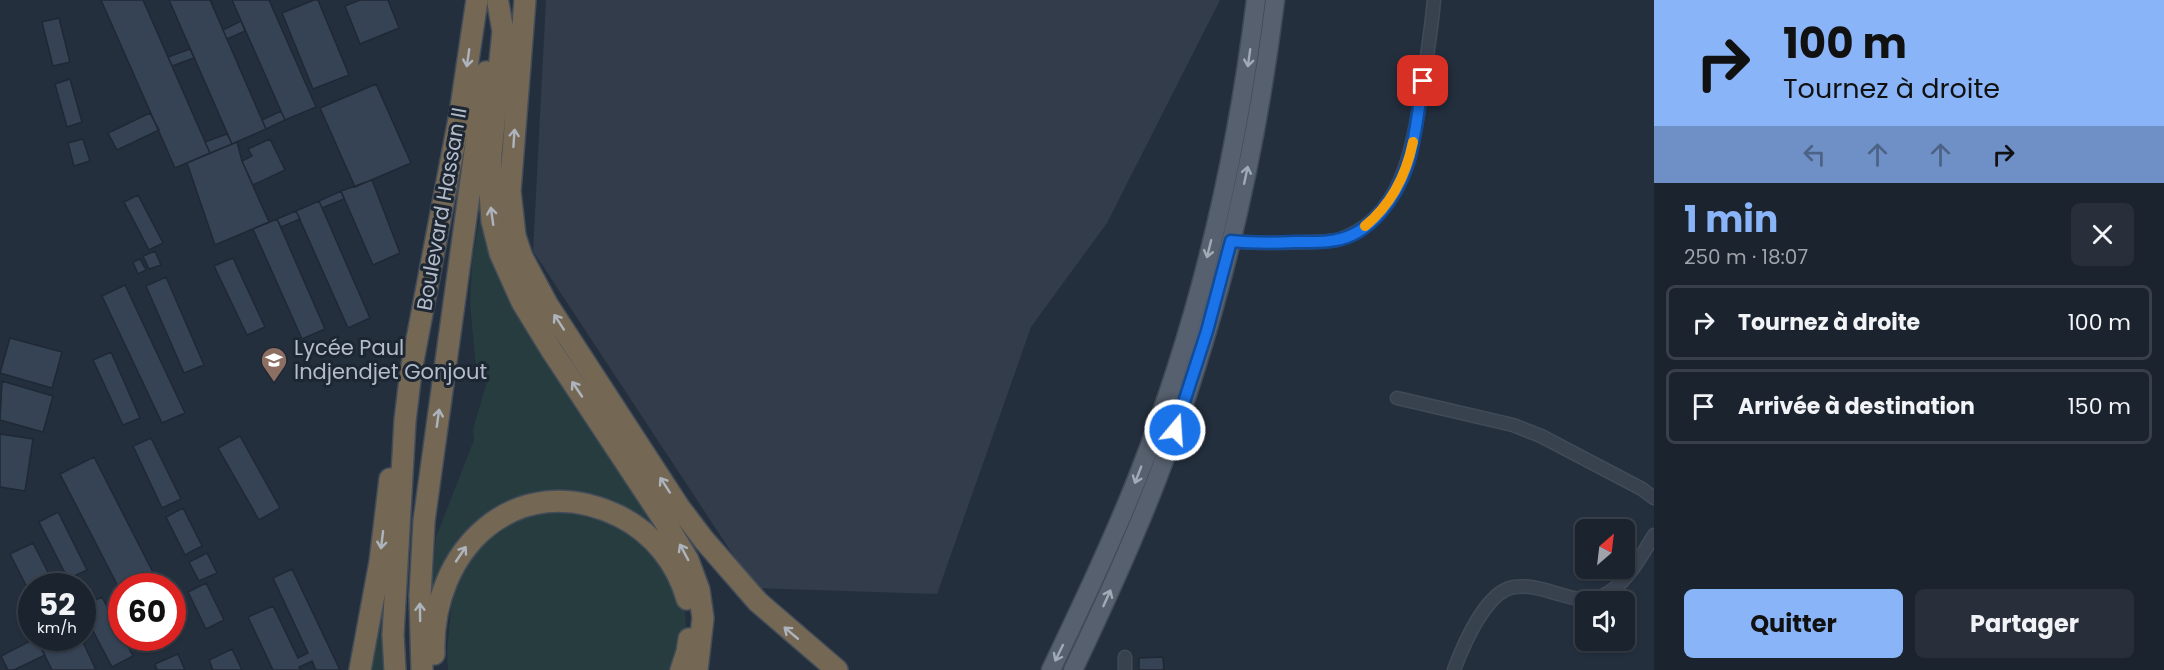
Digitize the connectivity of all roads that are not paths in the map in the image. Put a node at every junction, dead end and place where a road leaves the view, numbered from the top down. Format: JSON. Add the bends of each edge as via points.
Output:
{"nodes":[{"id":1,"x":477,"y":0,"type":"edge"},
{"id":2,"x":525,"y":0,"type":"edge"},
{"id":3,"x":1256,"y":0,"type":"edge"},
{"id":4,"x":1275,"y":0,"type":"edge"},
{"id":5,"x":1434,"y":0,"type":"edge"},
{"id":6,"x":498,"y":1,"type":"edge"},
{"id":7,"x":1231,"y":241,"type":"junction"},
{"id":8,"x":1397,"y":398,"type":"dead end"},
{"id":9,"x":405,"y":421,"type":"junction"},
{"id":10,"x":1654,"y":498,"type":"edge"},
{"id":11,"x":1654,"y":535,"type":"edge"},
{"id":12,"x":360,"y":670,"type":"edge"},
{"id":13,"x":394,"y":670,"type":"edge"},
{"id":14,"x":422,"y":670,"type":"edge"},
{"id":15,"x":435,"y":670,"type":"edge"},
{"id":16,"x":681,"y":670,"type":"edge"},
{"id":17,"x":697,"y":670,"type":"edge"},
{"id":18,"x":837,"y":670,"type":"edge"},
{"id":19,"x":1051,"y":670,"type":"edge"},
{"id":20,"x":1073,"y":670,"type":"edge"},
{"id":21,"x":1454,"y":670,"type":"edge"}],
"edges":[{"from":1,"to":9,"type":"highway","name":"Boulevard Hassan II","one_way":true},
{"from":18,"to":2,"type":"highway","one_way":true,"via":[[758,602],[704,540],[547,304],[522,256],[515,236],[510,190]]},
{"from":3,"to":19,"type":"main road","one_way":true,"via":[[1246,76],[1216,218],[1172,380],[1119,523]]},
{"from":7,"to":4,"type":"main road","one_way":true,"via":[[1261,102]]},
{"from":5,"to":7,"type":"street","via":[[1411,151],[1386,206],[1362,229],[1337,240]]},
{"from":14,"to":6,"type":"highway","name":"Boulevard Hassan II","one_way":true,"via":[[424,521],[477,122]]},
{"from":17,"to":6,"type":"highway","one_way":true,"via":[[703,610],[688,560],[552,351],[522,302],[500,253],[490,191],[503,31]]},
{"from":20,"to":7,"type":"main road","one_way":true,"via":[[1124,561],[1161,469],[1207,331]]},
{"from":8,"to":10,"type":"street","via":[[1513,425],[1541,436]]},
{"from":9,"to":12,"type":"highway","one_way":true,"via":[[393,456],[380,562]]},
{"from":9,"to":13,"type":"highway","name":"Boulevard Hassan II"},
{"from":11,"to":21,"type":"street","via":[[1626,576],[1599,597],[1577,600],[1532,586],[1512,587],[1496,596],[1479,618]]},
{"from":15,"to":16,"type":"highway","one_way":true,"via":[[439,604],[452,568],[465,547],[511,511],[556,501],[590,505],[623,518],[646,533],[672,563],[689,610],[688,644]]}]}
